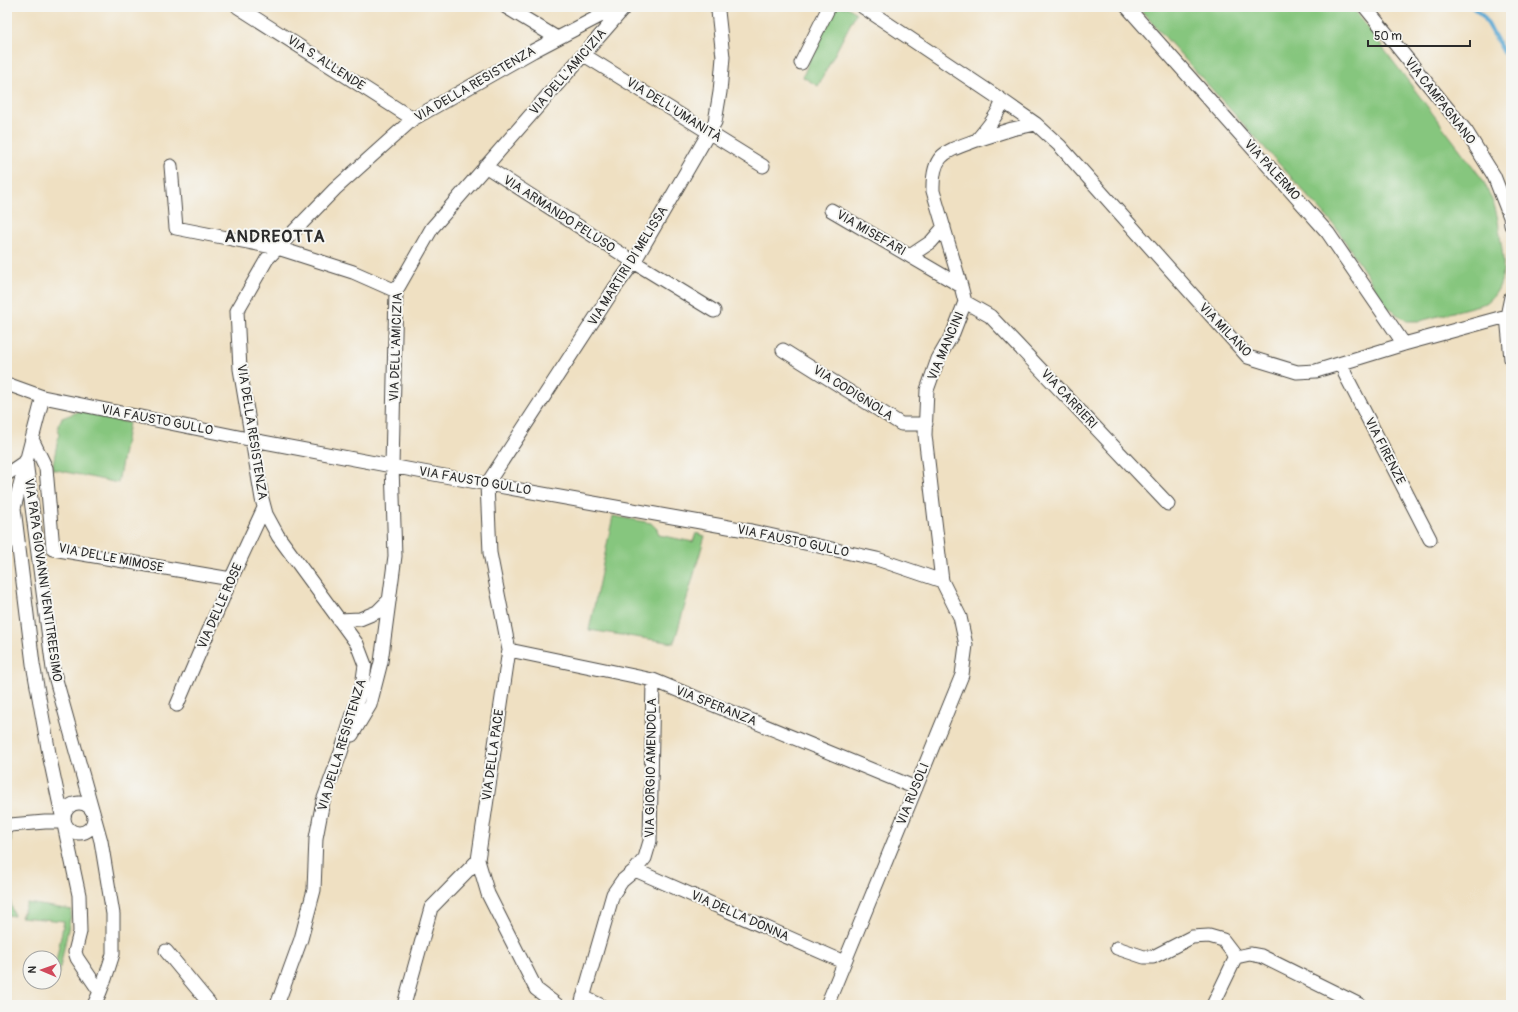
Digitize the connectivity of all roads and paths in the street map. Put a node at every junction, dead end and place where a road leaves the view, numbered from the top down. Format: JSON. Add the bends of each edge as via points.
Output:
{"nodes":[{"id":1,"x":238,"y":7,"type":"edge"},
{"id":2,"x":506,"y":7,"type":"edge"},
{"id":3,"x":617,"y":7,"type":"edge"},
{"id":4,"x":625,"y":7,"type":"edge"},
{"id":5,"x":716,"y":7,"type":"edge"},
{"id":6,"x":829,"y":7,"type":"edge"},
{"id":7,"x":863,"y":7,"type":"edge"},
{"id":8,"x":1127,"y":7,"type":"edge"},
{"id":9,"x":1365,"y":7,"type":"edge"},
{"id":10,"x":581,"y":26,"type":"junction"},
{"id":11,"x":557,"y":38,"type":"junction"},
{"id":12,"x":594,"y":43,"type":"junction"},
{"id":13,"x":584,"y":55,"type":"junction"},
{"id":14,"x":801,"y":63,"type":"dead end"},
{"id":15,"x":1003,"y":100,"type":"junction"},
{"id":16,"x":413,"y":119,"type":"junction"},
{"id":17,"x":1036,"y":124,"type":"junction"},
{"id":18,"x":709,"y":132,"type":"junction"},
{"id":19,"x":977,"y":140,"type":"junction"},
{"id":20,"x":171,"y":166,"type":"dead end"},
{"id":21,"x":485,"y":166,"type":"junction"},
{"id":22,"x":763,"y":166,"type":"dead end"},
{"id":23,"x":831,"y":210,"type":"dead end"},
{"id":24,"x":1511,"y":225,"type":"edge"},
{"id":25,"x":944,"y":227,"type":"junction"},
{"id":26,"x":278,"y":248,"type":"junction"},
{"id":27,"x":910,"y":256,"type":"junction"},
{"id":28,"x":634,"y":262,"type":"junction"},
{"id":29,"x":961,"y":286,"type":"junction"},
{"id":30,"x":396,"y":291,"type":"junction"},
{"id":31,"x":1511,"y":297,"type":"edge"},
{"id":32,"x":964,"y":302,"type":"junction"},
{"id":33,"x":714,"y":311,"type":"dead end"},
{"id":34,"x":1507,"y":316,"type":"junction"},
{"id":35,"x":1404,"y":344,"type":"junction"},
{"id":36,"x":784,"y":350,"type":"dead end"},
{"id":37,"x":1511,"y":359,"type":"edge"},
{"id":38,"x":1342,"y":363,"type":"junction"},
{"id":39,"x":7,"y":384,"type":"edge"},
{"id":40,"x":43,"y":397,"type":"junction"},
{"id":41,"x":926,"y":424,"type":"junction"},
{"id":42,"x":32,"y":440,"type":"junction"},
{"id":43,"x":253,"y":440,"type":"junction"},
{"id":44,"x":26,"y":461,"type":"junction"},
{"id":45,"x":392,"y":466,"type":"junction"},
{"id":46,"x":7,"y":474,"type":"edge"},
{"id":47,"x":487,"y":484,"type":"junction"},
{"id":48,"x":1168,"y":504,"type":"dead end"},
{"id":49,"x":264,"y":508,"type":"junction"},
{"id":50,"x":1430,"y":539,"type":"dead end"},
{"id":51,"x":231,"y":579,"type":"junction"},
{"id":52,"x":942,"y":581,"type":"junction"},
{"id":53,"x":389,"y":600,"type":"junction"},
{"id":54,"x":339,"y":620,"type":"junction"},
{"id":55,"x":509,"y":650,"type":"junction"},
{"id":56,"x":653,"y":680,"type":"junction"},
{"id":57,"x":177,"y":705,"type":"dead end"},
{"id":58,"x":341,"y":752,"type":"junction"},
{"id":59,"x":916,"y":788,"type":"junction"},
{"id":60,"x":94,"y":815,"type":"junction"},
{"id":61,"x":64,"y":822,"type":"junction"},
{"id":62,"x":7,"y":827,"type":"edge"},
{"id":63,"x":478,"y":860,"type":"junction"},
{"id":64,"x":635,"y":870,"type":"junction"},
{"id":65,"x":1117,"y":948,"type":"dead end"},
{"id":66,"x":166,"y":950,"type":"dead end"},
{"id":67,"x":1236,"y":957,"type":"junction"},
{"id":68,"x":844,"y":962,"type":"junction"},
{"id":69,"x":100,"y":992,"type":"junction"},
{"id":70,"x":582,"y":1001,"type":"edge"},
{"id":71,"x":211,"y":1004,"type":"edge"},
{"id":72,"x":94,"y":1005,"type":"edge"},
{"id":73,"x":277,"y":1005,"type":"edge"},
{"id":74,"x":404,"y":1005,"type":"edge"},
{"id":75,"x":557,"y":1005,"type":"edge"},
{"id":76,"x":600,"y":1005,"type":"edge"},
{"id":77,"x":827,"y":1005,"type":"edge"},
{"id":78,"x":1213,"y":1005,"type":"edge"},
{"id":79,"x":1360,"y":1005,"type":"edge"}],
"edges":[{"from":1,"to":16,"type":"street","name":"VIA S. ALLENDE"},
{"from":2,"to":11,"type":"street"},
{"from":3,"to":10,"type":"street","name":"VIA DELLA RESISTENZA"},
{"from":4,"to":12,"type":"street","name":"VIA DELL'AMICIZIA"},
{"from":5,"to":18,"type":"street","name":"VIA MARTIRI DI MELISSA","via":[[723,57],[715,122]]},
{"from":6,"to":14,"type":"street"},
{"from":7,"to":15,"type":"street"},
{"from":8,"to":35,"type":"street","name":"VIA PALERMO","via":[[1328,233]]},
{"from":9,"to":24,"type":"street","name":"VIA CAMPAGNANO","via":[[1466,131],[1494,176]]},
{"from":10,"to":11,"type":"street","name":"VIA DELLA RESISTENZA"},
{"from":10,"to":12,"type":"street","via":[[592,34]]},
{"from":11,"to":16,"type":"street","name":"VIA DELLA RESISTENZA"},
{"from":12,"to":13,"type":"street","name":"VIA DELL'AMICIZIA"},
{"from":13,"to":18,"type":"street","name":"VIA DELL'UMANITÀ"},
{"from":13,"to":21,"type":"street","name":"VIA DELL'AMICIZIA"},
{"from":15,"to":17,"type":"street"},
{"from":15,"to":19,"type":"street","name":"VIA MANCINI","via":[[999,112]]},
{"from":16,"to":26,"type":"street","name":"VIA DELLA RESISTENZA","via":[[335,189]]},
{"from":17,"to":19,"type":"street","name":"VIA MANCINI"},
{"from":17,"to":38,"type":"street","name":"VIA MILANO","via":[[1060,146],[1248,357],[1297,372],[1316,371]]},
{"from":18,"to":22,"type":"street","name":"VIA DELL'UMANITÀ"},
{"from":18,"to":28,"type":"street","name":"VIA MARTIRI DI MELISSA"},
{"from":19,"to":25,"type":"street","name":"VIA MANCINI","via":[[951,150],[938,159],[933,175],[933,191]]},
{"from":20,"to":26,"type":"street","via":[[176,228]]},
{"from":21,"to":28,"type":"street","name":"VIA ARMANDO PELUSO"},
{"from":21,"to":30,"type":"street","name":"VIA DELL'AMICIZIA","via":[[432,228]]},
{"from":23,"to":27,"type":"street","name":"VIA MISEFARI"},
{"from":25,"to":27,"type":"street","name":"VIA MISEFARI","via":[[931,242]]},
{"from":25,"to":29,"type":"street","name":"VIA MANCINI"},
{"from":26,"to":30,"type":"street","via":[[353,272]]},
{"from":26,"to":43,"type":"street","name":"VIA DELLA RESISTENZA","via":[[266,259],[237,311],[240,369]]},
{"from":27,"to":29,"type":"street","name":"VIA MISEFARI"},
{"from":28,"to":33,"type":"street","name":"VIA ARMANDO PELUSO"},
{"from":28,"to":47,"type":"street","name":"VIA MARTIRI DI MELISSA"},
{"from":29,"to":32,"type":"street","name":"VIA MANCINI"},
{"from":30,"to":45,"type":"street","name":"VIA DELL'AMICIZIA"},
{"from":31,"to":34,"type":"street"},
{"from":32,"to":41,"type":"street","name":"VIA MANCINI","via":[[927,390]]},
{"from":32,"to":48,"type":"street","name":"VIA CARRIERI","via":[[990,316]]},
{"from":34,"to":35,"type":"street","name":"VIA MILANO"},
{"from":34,"to":37,"type":"street"},
{"from":35,"to":38,"type":"street","name":"VIA MILANO"},
{"from":36,"to":41,"type":"street","name":"VIA CODIGNOLA","via":[[901,424]]},
{"from":38,"to":50,"type":"street","name":"VIA FIRENZE","via":[[1345,374]]},
{"from":39,"to":40,"type":"street","name":"VIA FAUSTO GULLO"},
{"from":40,"to":42,"type":"street","name":"VIA PAPA GIOVANNI VENTITREESIMO"},
{"from":40,"to":43,"type":"street","name":"VIA FAUSTO GULLO"},
{"from":41,"to":52,"type":"street","name":"VIA MANCINI","via":[[925,435]]},
{"from":42,"to":44,"type":"street","name":"VIA PAPA GIOVANNI VENTITREESIMO"},
{"from":42,"to":51,"type":"street","name":"VIA DELLE MIMOSE","via":[[46,468],[53,549]]},
{"from":43,"to":45,"type":"street","name":"VIA FAUSTO GULLO"},
{"from":43,"to":49,"type":"street","name":"VIA DELLA RESISTENZA"},
{"from":44,"to":46,"type":"street"},
{"from":44,"to":60,"type":"street","name":"VIA PAPA GIOVANNI VENTITREESIMO","via":[[53,669]]},
{"from":44,"to":61,"type":"street","name":"VIA PAPA GIOVANNI VENTITREESIMO","via":[[14,508],[33,664]]},
{"from":45,"to":47,"type":"street","name":"VIA FAUSTO GULLO"},
{"from":45,"to":53,"type":"street","name":"VIA DELL'AMICIZIA","via":[[395,556]]},
{"from":47,"to":52,"type":"street","name":"VIA FAUSTO GULLO","via":[[752,531],[877,559]]},
{"from":47,"to":55,"type":"street","name":"VIA DELLA PACE","via":[[490,553]]},
{"from":49,"to":51,"type":"street","name":"VIA DELLE ROSE"},
{"from":49,"to":54,"type":"street","name":"VIA DELLA RESISTENZA","via":[[278,536]]},
{"from":51,"to":57,"type":"street","name":"VIA DELLE ROSE"},
{"from":52,"to":59,"type":"street","name":"VIA RUSOLI","via":[[960,617],[966,645],[962,675]]},
{"from":53,"to":54,"type":"street","via":[[377,612],[360,619]]},
{"from":53,"to":58,"type":"street","name":"VIA DELL'AMICIZIA","via":[[381,662],[370,705]]},
{"from":54,"to":58,"type":"street","name":"VIA DELLA RESISTENZA","via":[[357,644],[365,665],[362,686]]},
{"from":55,"to":56,"type":"street","name":"VIA SPERANZA"},
{"from":55,"to":63,"type":"street","name":"VIA DELLA PACE"},
{"from":56,"to":59,"type":"street","name":"VIA SPERANZA"},
{"from":56,"to":64,"type":"street","name":"VIA GIORGIO AMENDOLA","via":[[650,841],[646,858]]},
{"from":58,"to":73,"type":"street","name":"VIA DELLA RESISTENZA","via":[[323,801],[316,838],[314,890]]},
{"from":59,"to":68,"type":"street","name":"VIA RUSOLI"},
{"from":60,"to":61,"type":"street","via":[[92,825],[84,832],[70,830]]},
{"from":60,"to":61,"type":"street","via":[[85,804],[76,803],[67,808]]},
{"from":60,"to":69,"type":"street","name":"VIA PAPA GIOVANNI VENTITREESIMO","via":[[113,914],[113,954]]},
{"from":61,"to":62,"type":"street"},
{"from":61,"to":69,"type":"street","name":"VIA PAPA GIOVANNI VENTITREESIMO","via":[[79,895],[80,932],[75,952]]},
{"from":63,"to":74,"type":"street","via":[[430,908]]},
{"from":63,"to":75,"type":"street","name":"VIA DELLA PACE","via":[[488,894],[536,989]]},
{"from":64,"to":68,"type":"street","name":"VIA DELLA DONNA"},
{"from":64,"to":70,"type":"street","name":"VIA GIORGIO AMENDOLA","via":[[622,881],[613,894]]},
{"from":65,"to":67,"type":"street","via":[[1144,957],[1153,957],[1192,937],[1209,936],[1223,940]]},
{"from":66,"to":71,"type":"street"},
{"from":67,"to":78,"type":"street"},
{"from":67,"to":79,"type":"street","via":[[1250,954],[1261,956]]},
{"from":68,"to":77,"type":"street","name":"VIA RUSOLI"},
{"from":69,"to":72,"type":"street","name":"VIA PAPA GIOVANNI VENTITREESIMO"},
{"from":70,"to":76,"type":"street"}]}
